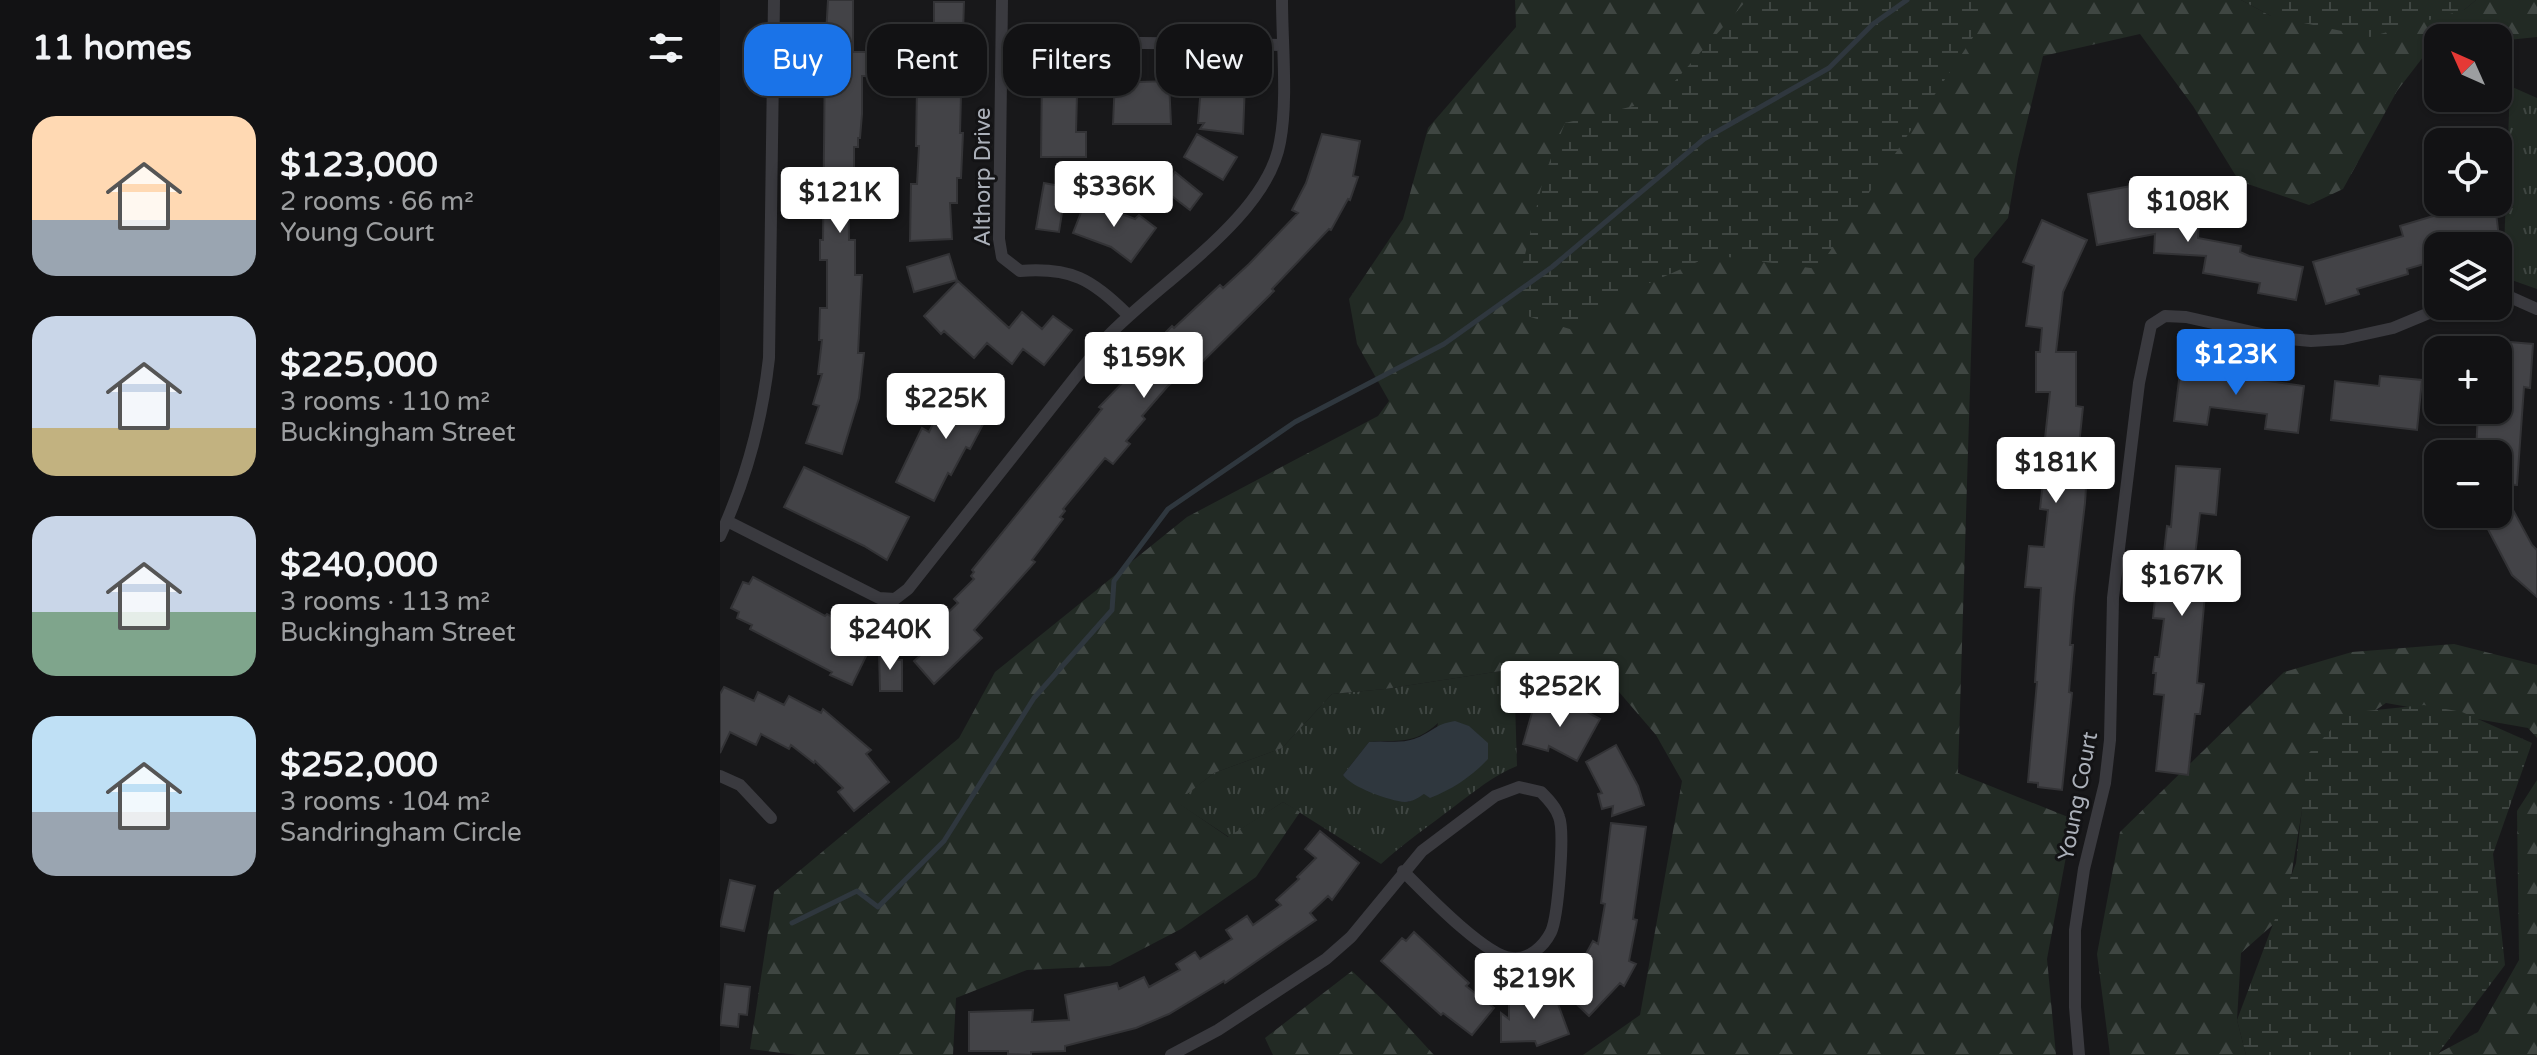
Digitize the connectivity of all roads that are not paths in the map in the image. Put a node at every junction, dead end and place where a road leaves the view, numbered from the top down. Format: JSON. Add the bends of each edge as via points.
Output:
{"nodes":[{"id":1,"x":774,"y":0,"type":"edge"},
{"id":2,"x":1002,"y":0,"type":"edge"},
{"id":3,"x":1282,"y":0,"type":"edge"},
{"id":4,"x":1003,"y":41,"type":"joint"},
{"id":5,"x":1140,"y":43,"type":"edge"},
{"id":6,"x":1281,"y":45,"type":"junction"},
{"id":7,"x":2512,"y":298,"type":"edge"},
{"id":8,"x":2537,"y":309,"type":"edge"},
{"id":9,"x":1128,"y":315,"type":"junction"},
{"id":10,"x":2424,"y":315,"type":"edge"},
{"id":11,"x":727,"y":521,"type":"junction"},
{"id":12,"x":720,"y":536,"type":"edge"},
{"id":13,"x":720,"y":776,"type":"edge"},
{"id":14,"x":771,"y":818,"type":"dead end"},
{"id":15,"x":1403,"y":871,"type":"junction"},
{"id":16,"x":1171,"y":1055,"type":"edge"},
{"id":17,"x":2079,"y":1055,"type":"edge"}],
"edges":[{"from":1,"to":11,"type":"street","via":[[769,358],[755,441]]},
{"from":2,"to":4,"type":"street","name":"Althorp Drive"},
{"from":3,"to":6,"type":"street"},
{"from":4,"to":9,"type":"street","name":"Althorp Drive","via":[[1002,257],[1020,271],[1050,268],[1071,273]]},
{"from":5,"to":6,"type":"street"},
{"from":6,"to":9,"type":"street","via":[[1280,142],[1259,195]]},
{"from":7,"to":8,"type":"street"},
{"from":9,"to":11,"type":"street","via":[[895,599],[879,598]]},
{"from":10,"to":17,"type":"street","name":"Young Court","via":[[2393,328],[2311,341],[2186,317],[2165,316],[2151,325],[2113,598],[2109,755],[2075,930]]},
{"from":11,"to":12,"type":"street"},
{"from":13,"to":14,"type":"street","via":[[740,785]]},
{"from":15,"to":15,"type":"street","via":[[1492,952],[1513,959],[1530,955],[1552,930],[1560,818],[1541,792],[1519,787],[1495,796]]},
{"from":15,"to":16,"type":"street","via":[[1351,937],[1326,959]]}]}
